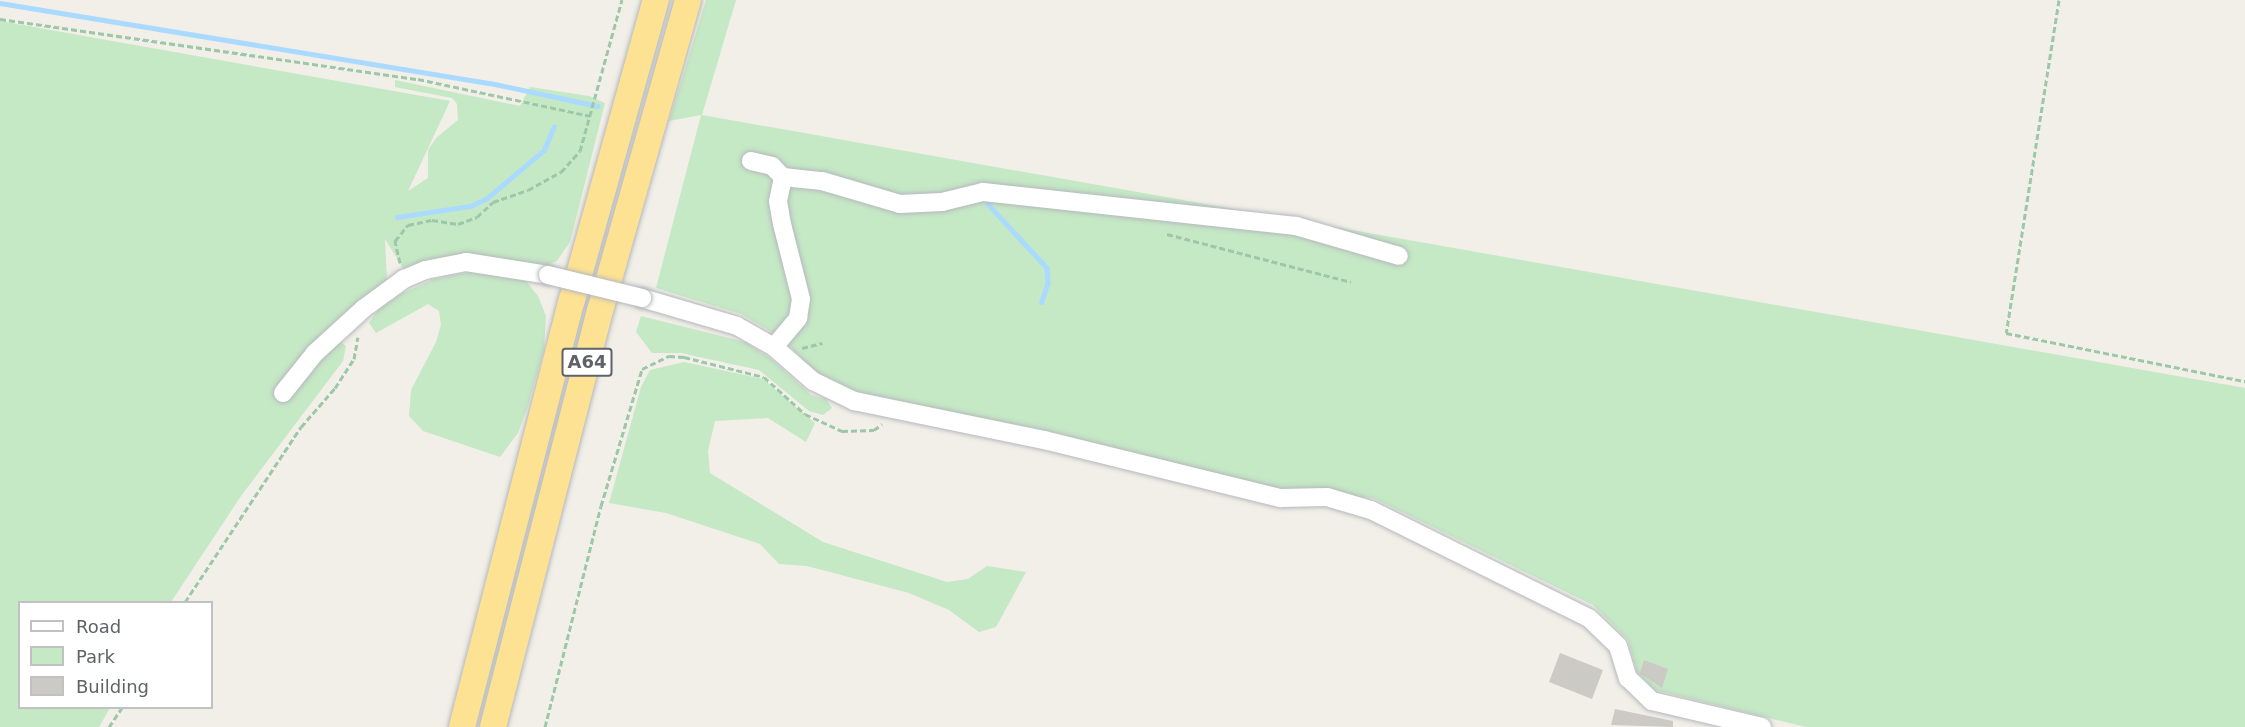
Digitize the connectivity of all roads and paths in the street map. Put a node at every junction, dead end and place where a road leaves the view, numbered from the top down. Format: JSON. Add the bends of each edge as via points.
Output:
{"nodes":[{"id":1,"x":622,"y":0,"type":"edge"},
{"id":2,"x":656,"y":0,"type":"edge"},
{"id":3,"x":688,"y":0,"type":"edge"},
{"id":4,"x":2059,"y":0,"type":"edge"},
{"id":5,"x":0,"y":18,"type":"edge"},
{"id":6,"x":590,"y":116,"type":"junction"},
{"id":7,"x":751,"y":161,"type":"dead end"},
{"id":8,"x":783,"y":177,"type":"junction"},
{"id":9,"x":1167,"y":234,"type":"dead end"},
{"id":10,"x":1399,"y":256,"type":"dead end"},
{"id":11,"x":404,"y":279,"type":"junction"},
{"id":12,"x":1351,"y":282,"type":"dead end"},
{"id":13,"x":363,"y":309,"type":"junction"},
{"id":14,"x":774,"y":347,"type":"junction"},
{"id":15,"x":2245,"y":381,"type":"edge"},
{"id":16,"x":283,"y":393,"type":"dead end"},
{"id":17,"x":897,"y":412,"type":"junction"},
{"id":18,"x":186,"y":601,"type":"edge"},
{"id":19,"x":121,"y":709,"type":"edge"},
{"id":20,"x":109,"y":727,"type":"edge"},
{"id":21,"x":462,"y":727,"type":"edge"},
{"id":22,"x":493,"y":727,"type":"edge"},
{"id":23,"x":545,"y":727,"type":"edge"},
{"id":24,"x":1762,"y":727,"type":"edge"}],
"edges":[{"from":1,"to":6,"type":"path"},
{"from":2,"to":21,"type":"highway","number":"A64","via":[[572,300]]},
{"from":3,"to":22,"type":"highway","number":"A64","via":[[600,311]]},
{"from":4,"to":15,"type":"path","via":[[2006,333]]},
{"from":5,"to":6,"type":"path","via":[[418,79]]},
{"from":6,"to":11,"type":"path","via":[[580,151],[561,172],[528,190],[493,202],[477,217],[458,224],[432,220],[408,225],[395,241]]},
{"from":7,"to":8,"type":"lane","via":[[772,166]]},
{"from":8,"to":10,"type":"lane","via":[[822,181],[900,204],[942,202],[983,192],[1296,226]]},
{"from":8,"to":14,"type":"lane","via":[[778,201],[801,298],[798,318]]},
{"from":9,"to":12,"type":"path"},
{"from":11,"to":13,"type":"lane"},
{"from":11,"to":14,"type":"lane","bridge":true,"via":[[424,270],[466,262],[548,275],[737,326]]},
{"from":13,"to":16,"type":"lane","via":[[315,353]]},
{"from":13,"to":18,"type":"path","via":[[354,359],[301,427]]},
{"from":14,"to":17,"type":"lane","via":[[813,381],[854,401]]},
{"from":17,"to":23,"type":"path","via":[[874,430],[842,431],[805,414],[764,377],[669,356],[642,369],[601,506]]},
{"from":17,"to":24,"type":"lane","via":[[1044,440],[1281,498],[1326,497],[1371,510],[1589,618],[1618,646],[1628,678],[1652,700]]},
{"from":19,"to":20,"type":"path"}]}
